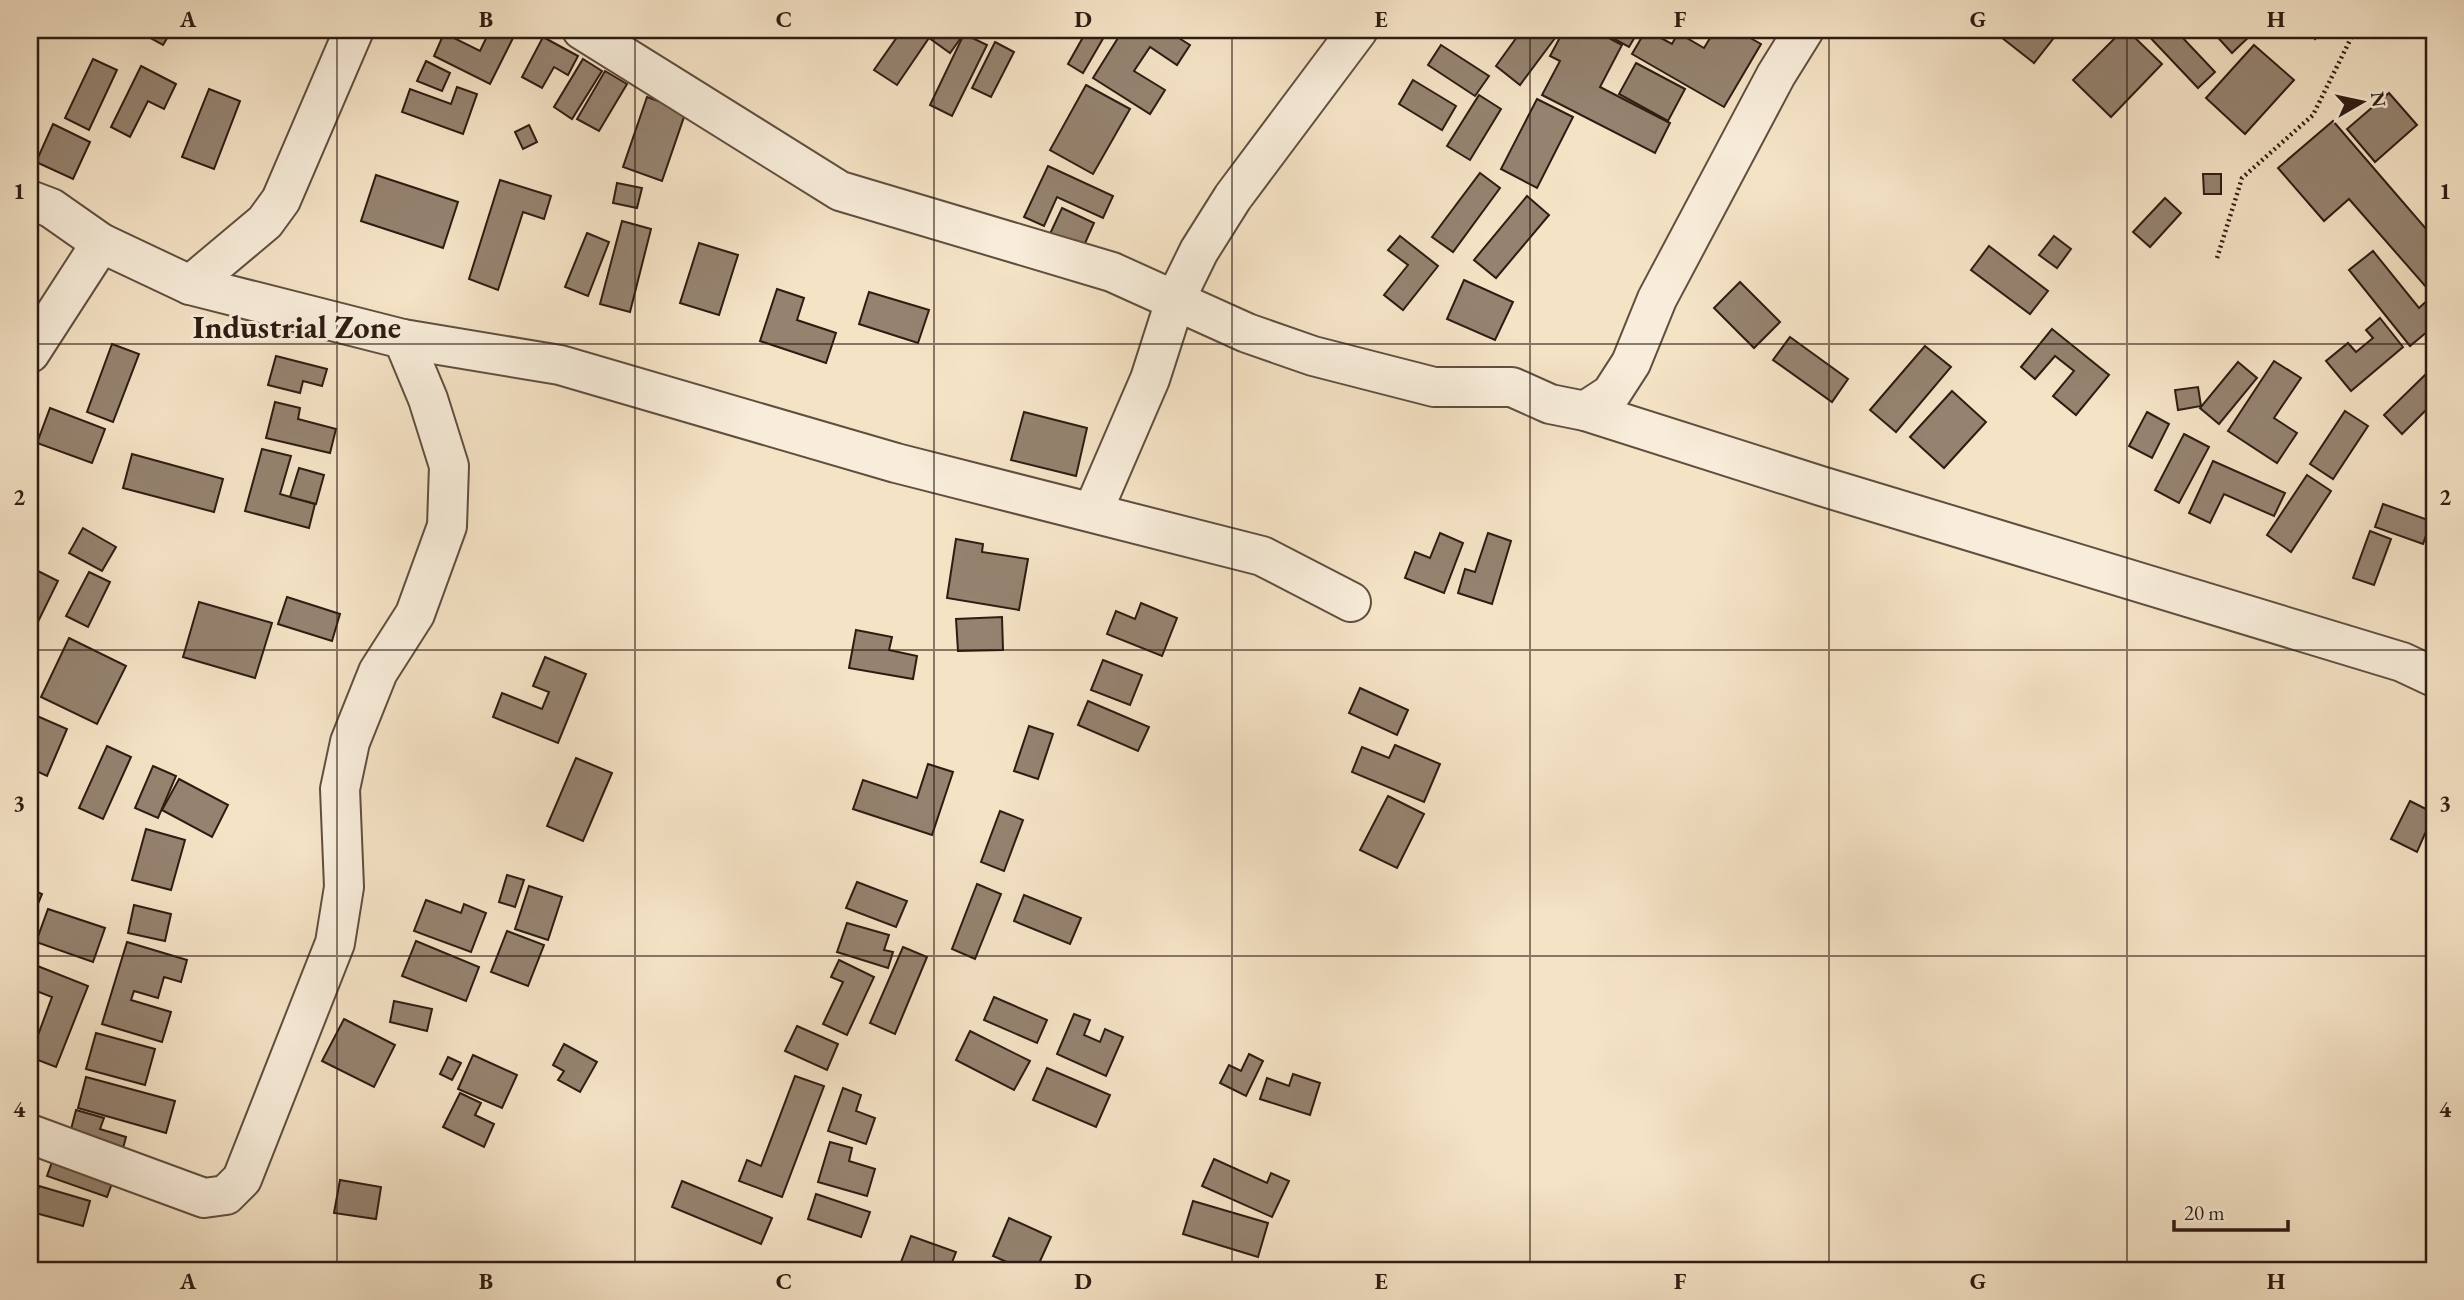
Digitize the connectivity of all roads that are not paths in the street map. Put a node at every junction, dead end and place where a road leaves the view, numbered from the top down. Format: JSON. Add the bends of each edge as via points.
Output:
{"nodes":[{"id":1,"x":354,"y":30,"type":"edge"},
{"id":2,"x":582,"y":30,"type":"edge"},
{"id":3,"x":1358,"y":30,"type":"edge"},
{"id":4,"x":1804,"y":30,"type":"edge"},
{"id":5,"x":30,"y":200,"type":"edge"},
{"id":6,"x":101,"y":243,"type":"junction"},
{"id":7,"x":190,"y":285,"type":"junction"},
{"id":8,"x":1176,"y":298,"type":"junction"},
{"id":9,"x":403,"y":339,"type":"junction"},
{"id":10,"x":30,"y":353,"type":"edge"},
{"id":11,"x":1585,"y":411,"type":"junction"},
{"id":12,"x":1093,"y":511,"type":"junction"},
{"id":13,"x":1352,"y":602,"type":"dead end"},
{"id":14,"x":2434,"y":677,"type":"edge"},
{"id":15,"x":30,"y":1134,"type":"edge"}],
"edges":[{"from":1,"to":7,"type":"street","via":[[281,200],[265,222]]},
{"from":2,"to":8,"type":"street","via":[[839,191],[1087,264]]},
{"from":3,"to":8,"type":"street","via":[[1233,197]]},
{"from":4,"to":11,"type":"street","via":[[1657,299],[1631,363],[1611,394]]},
{"from":5,"to":6,"type":"street","via":[[51,208]]},
{"from":6,"to":7,"type":"street"},
{"from":6,"to":10,"type":"street"},
{"from":7,"to":9,"type":"street"},
{"from":8,"to":11,"type":"street","via":[[1247,333],[1312,356],[1434,387],[1512,387],[1550,404]]},
{"from":8,"to":12,"type":"street","via":[[1150,379]]},
{"from":9,"to":12,"type":"street","via":[[560,365],[896,463]]},
{"from":9,"to":15,"type":"street","via":[[449,466],[447,526],[415,614],[378,672],[350,742],[340,789],[345,887],[335,943],[242,1179],[226,1195],[204,1198]]},
{"from":11,"to":14,"type":"street","via":[[2402,662]]},
{"from":12,"to":13,"type":"street","via":[[1262,556]]}]}
